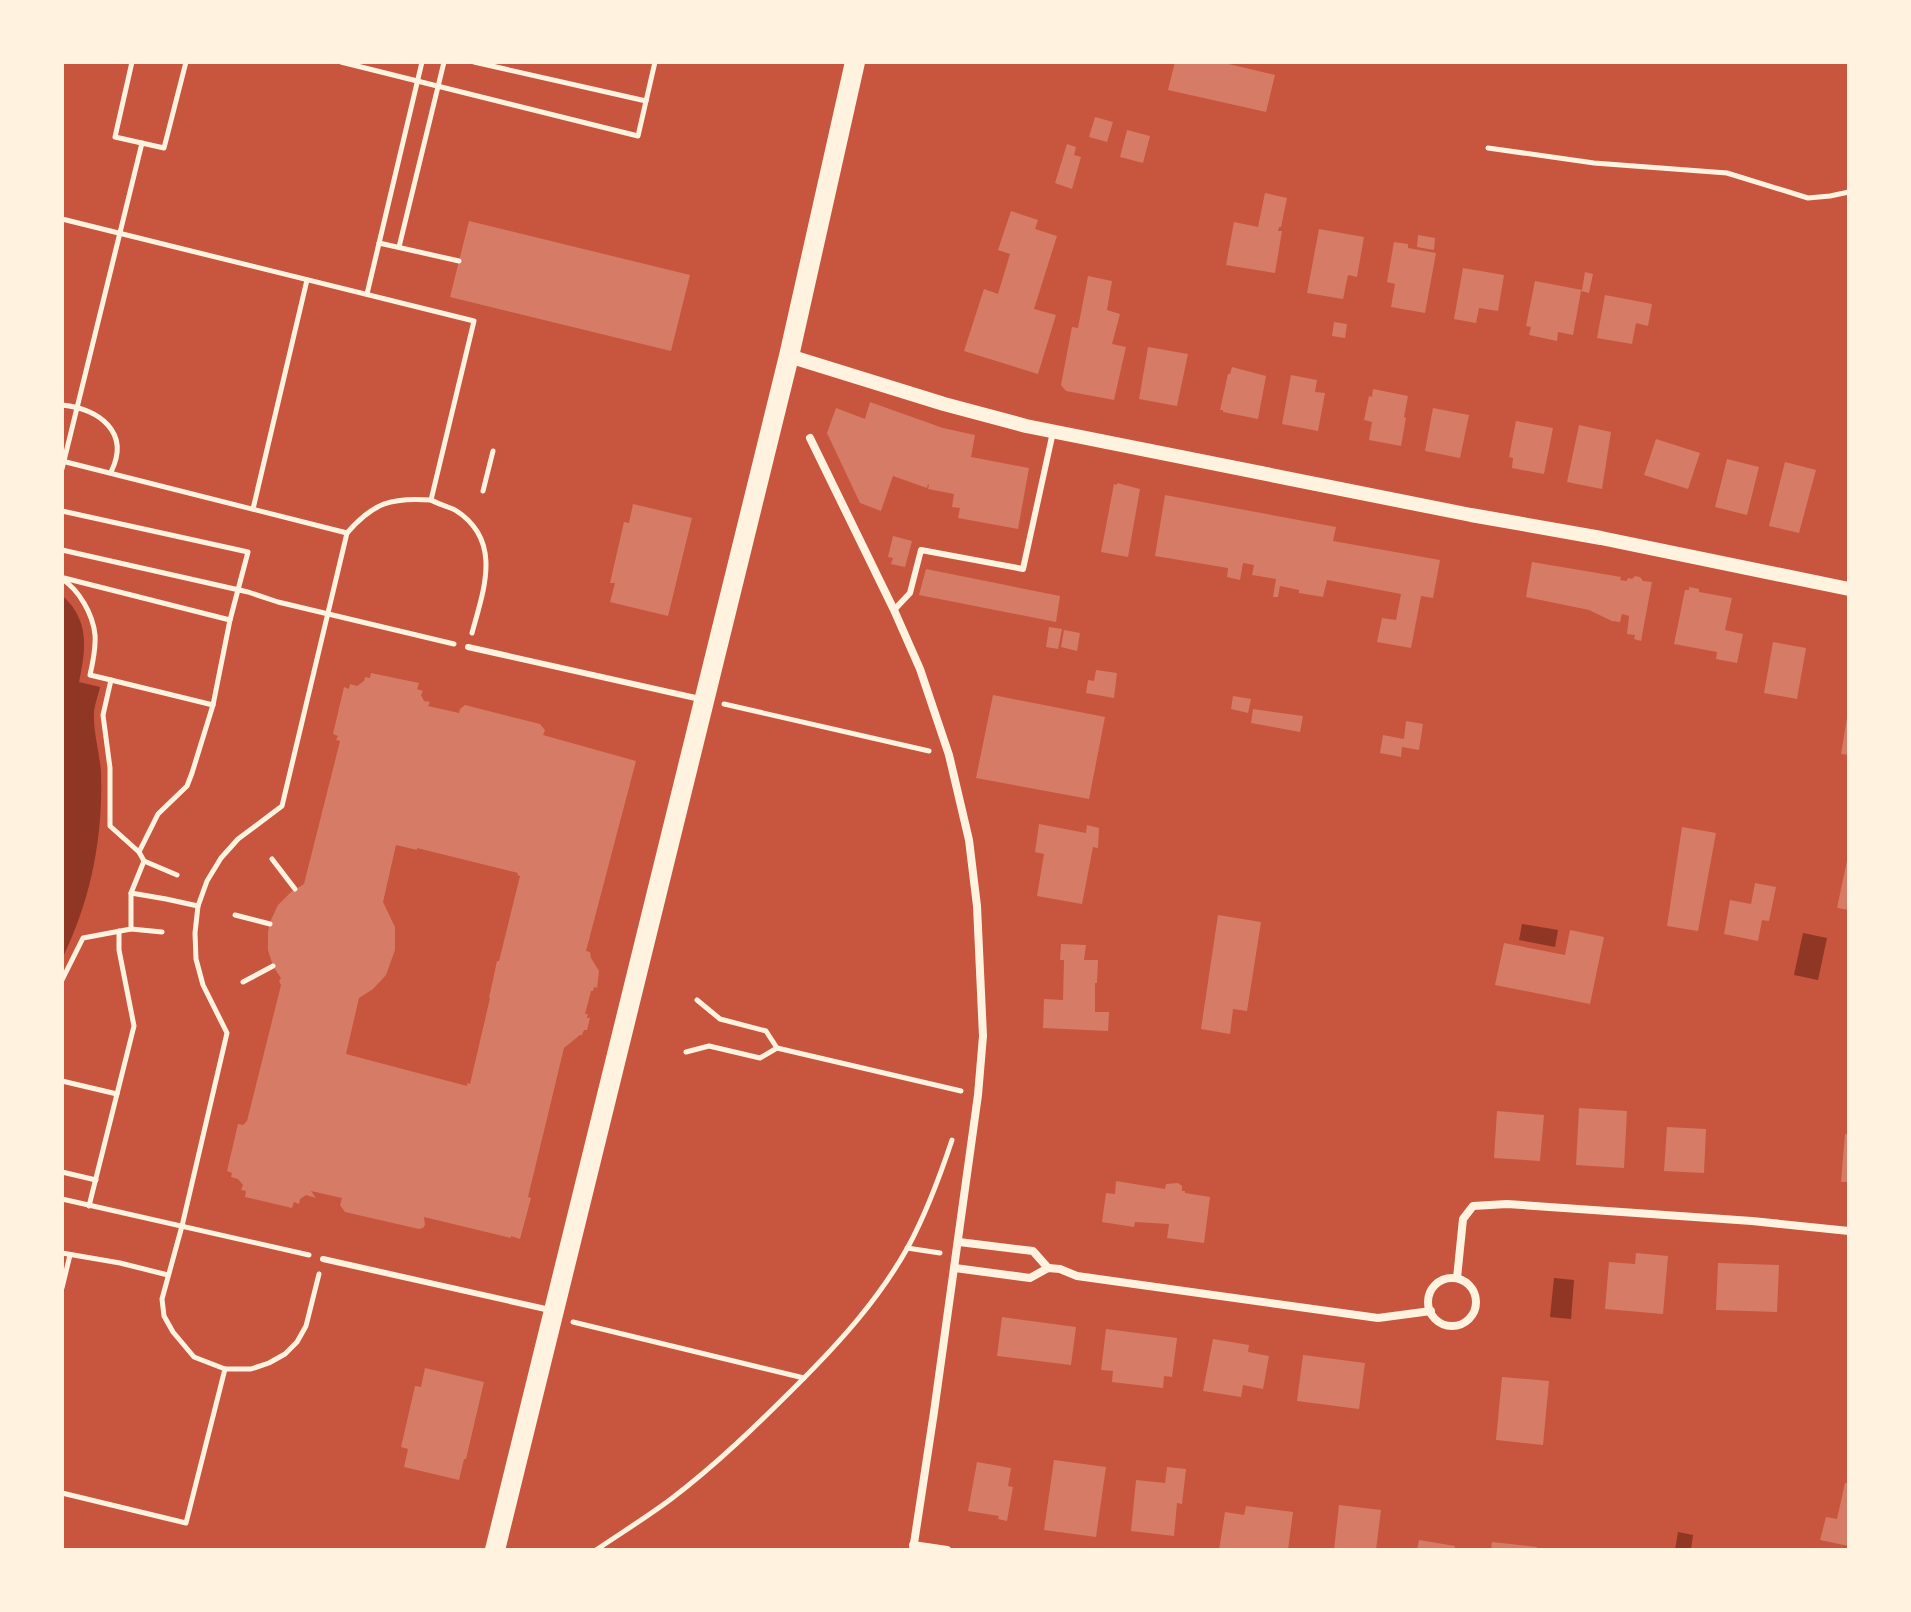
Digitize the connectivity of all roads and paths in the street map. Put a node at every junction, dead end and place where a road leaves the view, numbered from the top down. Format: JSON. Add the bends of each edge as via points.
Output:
{"nodes":[{"id":1,"x":132,"y":62,"type":"edge"},
{"id":2,"x":186,"y":62,"type":"edge"},
{"id":3,"x":341,"y":62,"type":"edge"},
{"id":4,"x":422,"y":62,"type":"edge"},
{"id":5,"x":444,"y":62,"type":"edge"},
{"id":6,"x":474,"y":62,"type":"edge"},
{"id":7,"x":655,"y":62,"type":"edge"},
{"id":8,"x":855,"y":62,"type":"edge"},
{"id":9,"x":417,"y":81,"type":"junction"},
{"id":10,"x":438,"y":86,"type":"junction"},
{"id":11,"x":646,"y":101,"type":"junction"},
{"id":12,"x":142,"y":143,"type":"junction"},
{"id":13,"x":1488,"y":148,"type":"dead end"},
{"id":14,"x":1849,"y":192,"type":"edge"},
{"id":15,"x":62,"y":219,"type":"edge"},
{"id":16,"x":119,"y":233,"type":"junction"},
{"id":17,"x":379,"y":243,"type":"junction"},
{"id":18,"x":399,"y":247,"type":"junction"},
{"id":19,"x":459,"y":261,"type":"dead end"},
{"id":20,"x":307,"y":280,"type":"junction"},
{"id":21,"x":367,"y":294,"type":"junction"},
{"id":22,"x":789,"y":356,"type":"junction"},
{"id":23,"x":62,"y":405,"type":"edge"},
{"id":24,"x":78,"y":407,"type":"junction"},
{"id":25,"x":1053,"y":432,"type":"junction"},
{"id":26,"x":810,"y":438,"type":"dead end"},
{"id":27,"x":493,"y":451,"type":"dead end"},
{"id":28,"x":63,"y":464,"type":"edge"},
{"id":29,"x":111,"y":473,"type":"junction"},
{"id":30,"x":483,"y":491,"type":"dead end"},
{"id":31,"x":431,"y":500,"type":"junction"},
{"id":32,"x":253,"y":509,"type":"junction"},
{"id":33,"x":62,"y":511,"type":"edge"},
{"id":34,"x":347,"y":533,"type":"junction"},
{"id":35,"x":62,"y":550,"type":"edge"},
{"id":36,"x":62,"y":578,"type":"edge"},
{"id":37,"x":1849,"y":589,"type":"edge"},
{"id":38,"x":238,"y":591,"type":"junction"},
{"id":39,"x":894,"y":610,"type":"junction"},
{"id":40,"x":328,"y":614,"type":"junction"},
{"id":41,"x":230,"y":620,"type":"junction"},
{"id":42,"x":448,"y":642,"type":"dead end"},
{"id":43,"x":468,"y":647,"type":"joint"},
{"id":44,"x":111,"y":680,"type":"junction"},
{"id":45,"x":704,"y":700,"type":"junction"},
{"id":46,"x":213,"y":705,"type":"junction"},
{"id":47,"x":949,"y":755,"type":"junction"},
{"id":48,"x":139,"y":852,"type":"junction"},
{"id":49,"x":272,"y":859,"type":"dead end"},
{"id":50,"x":144,"y":861,"type":"junction"},
{"id":51,"x":177,"y":875,"type":"dead end"},
{"id":52,"x":295,"y":889,"type":"dead end"},
{"id":53,"x":131,"y":893,"type":"junction"},
{"id":54,"x":198,"y":906,"type":"junction"},
{"id":55,"x":235,"y":915,"type":"dead end"},
{"id":56,"x":270,"y":924,"type":"dead end"},
{"id":57,"x":131,"y":929,"type":"junction"},
{"id":58,"x":119,"y":931,"type":"junction"},
{"id":59,"x":162,"y":932,"type":"dead end"},
{"id":60,"x":273,"y":966,"type":"dead end"},
{"id":61,"x":62,"y":980,"type":"edge"},
{"id":62,"x":243,"y":982,"type":"dead end"},
{"id":63,"x":697,"y":1000,"type":"dead end"},
{"id":64,"x":777,"y":1048,"type":"junction"},
{"id":65,"x":686,"y":1052,"type":"dead end"},
{"id":66,"x":62,"y":1081,"type":"edge"},
{"id":67,"x":117,"y":1094,"type":"junction"},
{"id":68,"x":978,"y":1095,"type":"junction"},
{"id":69,"x":955,"y":1131,"type":"dead end"},
{"id":70,"x":62,"y":1172,"type":"edge"},
{"id":71,"x":96,"y":1180,"type":"junction"},
{"id":72,"x":62,"y":1199,"type":"edge"},
{"id":73,"x":89,"y":1206,"type":"junction"},
{"id":74,"x":182,"y":1226,"type":"junction"},
{"id":75,"x":1849,"y":1231,"type":"edge"},
{"id":76,"x":959,"y":1242,"type":"junction"},
{"id":77,"x":907,"y":1248,"type":"junction"},
{"id":78,"x":62,"y":1253,"type":"edge"},
{"id":79,"x":301,"y":1254,"type":"dead end"},
{"id":80,"x":70,"y":1255,"type":"junction"},
{"id":81,"x":957,"y":1255,"type":"junction"},
{"id":82,"x":323,"y":1259,"type":"joint"},
{"id":83,"x":955,"y":1268,"type":"junction"},
{"id":84,"x":1048,"y":1268,"type":"junction"},
{"id":85,"x":168,"y":1275,"type":"junction"},
{"id":86,"x":1457,"y":1278,"type":"junction"},
{"id":87,"x":62,"y":1288,"type":"edge"},
{"id":88,"x":1431,"y":1311,"type":"junction"},
{"id":89,"x":553,"y":1314,"type":"junction"},
{"id":90,"x":225,"y":1369,"type":"junction"},
{"id":91,"x":804,"y":1378,"type":"junction"},
{"id":92,"x":62,"y":1493,"type":"edge"},
{"id":93,"x":913,"y":1547,"type":"edge"},
{"id":94,"x":495,"y":1550,"type":"edge"},
{"id":95,"x":596,"y":1550,"type":"edge"},
{"id":96,"x":947,"y":1550,"type":"edge"}],
"edges":[{"from":1,"to":12,"type":"path","via":[[115,137]]},
{"from":2,"to":12,"type":"path","via":[[164,148]]},
{"from":3,"to":9,"type":"path"},
{"from":4,"to":9,"type":"path"},
{"from":5,"to":10,"type":"path"},
{"from":6,"to":11,"type":"path"},
{"from":7,"to":11,"type":"path"},
{"from":8,"to":22,"type":"main road"},
{"from":9,"to":10,"type":"path"},
{"from":9,"to":17,"type":"path"},
{"from":10,"to":11,"type":"path","via":[[638,136]]},
{"from":10,"to":18,"type":"path"},
{"from":12,"to":16,"type":"path"},
{"from":13,"to":14,"type":"path","via":[[1727,173],[1808,198]]},
{"from":15,"to":16,"type":"path"},
{"from":16,"to":20,"type":"path"},
{"from":16,"to":24,"type":"path"},
{"from":17,"to":18,"type":"path"},
{"from":17,"to":21,"type":"path"},
{"from":18,"to":19,"type":"path"},
{"from":20,"to":21,"type":"path"},
{"from":20,"to":32,"type":"path"},
{"from":21,"to":31,"type":"path","via":[[474,321]]},
{"from":22,"to":25,"type":"street"},
{"from":22,"to":45,"type":"main road"},
{"from":23,"to":24,"type":"path"},
{"from":24,"to":28,"type":"path"},
{"from":24,"to":29,"type":"path","via":[[98,414],[109,426],[117,444]]},
{"from":25,"to":37,"type":"street"},
{"from":25,"to":39,"type":"lane","via":[[1023,569],[921,550],[910,593]]},
{"from":26,"to":39,"type":"street"},
{"from":27,"to":30,"type":"path"},
{"from":28,"to":29,"type":"path"},
{"from":29,"to":32,"type":"path"},
{"from":31,"to":34,"type":"path","via":[[406,498],[382,504]]},
{"from":31,"to":43,"type":"path","via":[[468,521],[484,548],[486,580]]},
{"from":32,"to":34,"type":"path"},
{"from":33,"to":38,"type":"path","via":[[248,552]]},
{"from":34,"to":40,"type":"path"},
{"from":35,"to":38,"type":"path"},
{"from":36,"to":41,"type":"path"},
{"from":36,"to":44,"type":"path","via":[[87,606],[95,634],[90,675]]},
{"from":38,"to":40,"type":"path"},
{"from":38,"to":41,"type":"path"},
{"from":39,"to":47,"type":"street"},
{"from":40,"to":42,"type":"path"},
{"from":40,"to":54,"type":"path","via":[[282,806],[221,858]]},
{"from":41,"to":46,"type":"path"},
{"from":43,"to":45,"type":"lane"},
{"from":44,"to":46,"type":"path"},
{"from":44,"to":48,"type":"path","via":[[103,715],[110,826]]},
{"from":45,"to":47,"type":"path"},
{"from":45,"to":89,"type":"main road"},
{"from":46,"to":48,"type":"path","via":[[187,786],[158,814]]},
{"from":47,"to":68,"type":"street","via":[[969,840],[977,906],[983,1036]]},
{"from":48,"to":50,"type":"path"},
{"from":49,"to":52,"type":"path"},
{"from":50,"to":51,"type":"path"},
{"from":50,"to":53,"type":"path"},
{"from":53,"to":54,"type":"path"},
{"from":53,"to":57,"type":"path"},
{"from":54,"to":74,"type":"path","via":[[196,959],[227,1033]]},
{"from":55,"to":56,"type":"path"},
{"from":57,"to":58,"type":"path"},
{"from":57,"to":59,"type":"path"},
{"from":58,"to":61,"type":"path","via":[[83,938]]},
{"from":58,"to":67,"type":"path","via":[[134,1026]]},
{"from":60,"to":62,"type":"path"},
{"from":63,"to":64,"type":"path","via":[[720,1019],[766,1031]]},
{"from":64,"to":65,"type":"path","via":[[760,1058],[709,1046]]},
{"from":64,"to":68,"type":"path"},
{"from":66,"to":67,"type":"path"},
{"from":67,"to":71,"type":"path"},
{"from":68,"to":76,"type":"street"},
{"from":69,"to":77,"type":"path"},
{"from":70,"to":71,"type":"path"},
{"from":71,"to":73,"type":"path"},
{"from":72,"to":73,"type":"path"},
{"from":73,"to":74,"type":"path"},
{"from":74,"to":79,"type":"path"},
{"from":74,"to":85,"type":"path"},
{"from":75,"to":86,"type":"street","via":[[1522,1205],[1473,1206],[1463,1219]]},
{"from":76,"to":81,"type":"street"},
{"from":76,"to":84,"type":"street","via":[[1033,1251]]},
{"from":77,"to":81,"type":"path"},
{"from":77,"to":91,"type":"path","via":[[868,1308]]},
{"from":78,"to":80,"type":"path"},
{"from":80,"to":85,"type":"path"},
{"from":80,"to":87,"type":"path"},
{"from":81,"to":83,"type":"street"},
{"from":82,"to":89,"type":"lane"},
{"from":82,"to":90,"type":"path","via":[[297,1342],[269,1363]]},
{"from":83,"to":84,"type":"street","via":[[1030,1278]]},
{"from":83,"to":93,"type":"street"},
{"from":84,"to":88,"type":"street","via":[[1378,1318]]},
{"from":85,"to":90,"type":"path","via":[[162,1299],[173,1332],[194,1357]]},
{"from":86,"to":88,"type":"street","via":[[1434,1287]]},
{"from":86,"to":88,"type":"street","via":[[1475,1296],[1468,1320],[1443,1324]]},
{"from":89,"to":91,"type":"path"},
{"from":89,"to":94,"type":"main road"},
{"from":90,"to":92,"type":"path","via":[[186,1523]]},
{"from":91,"to":95,"type":"path","via":[[707,1469]]},
{"from":93,"to":96,"type":"street"}]}
